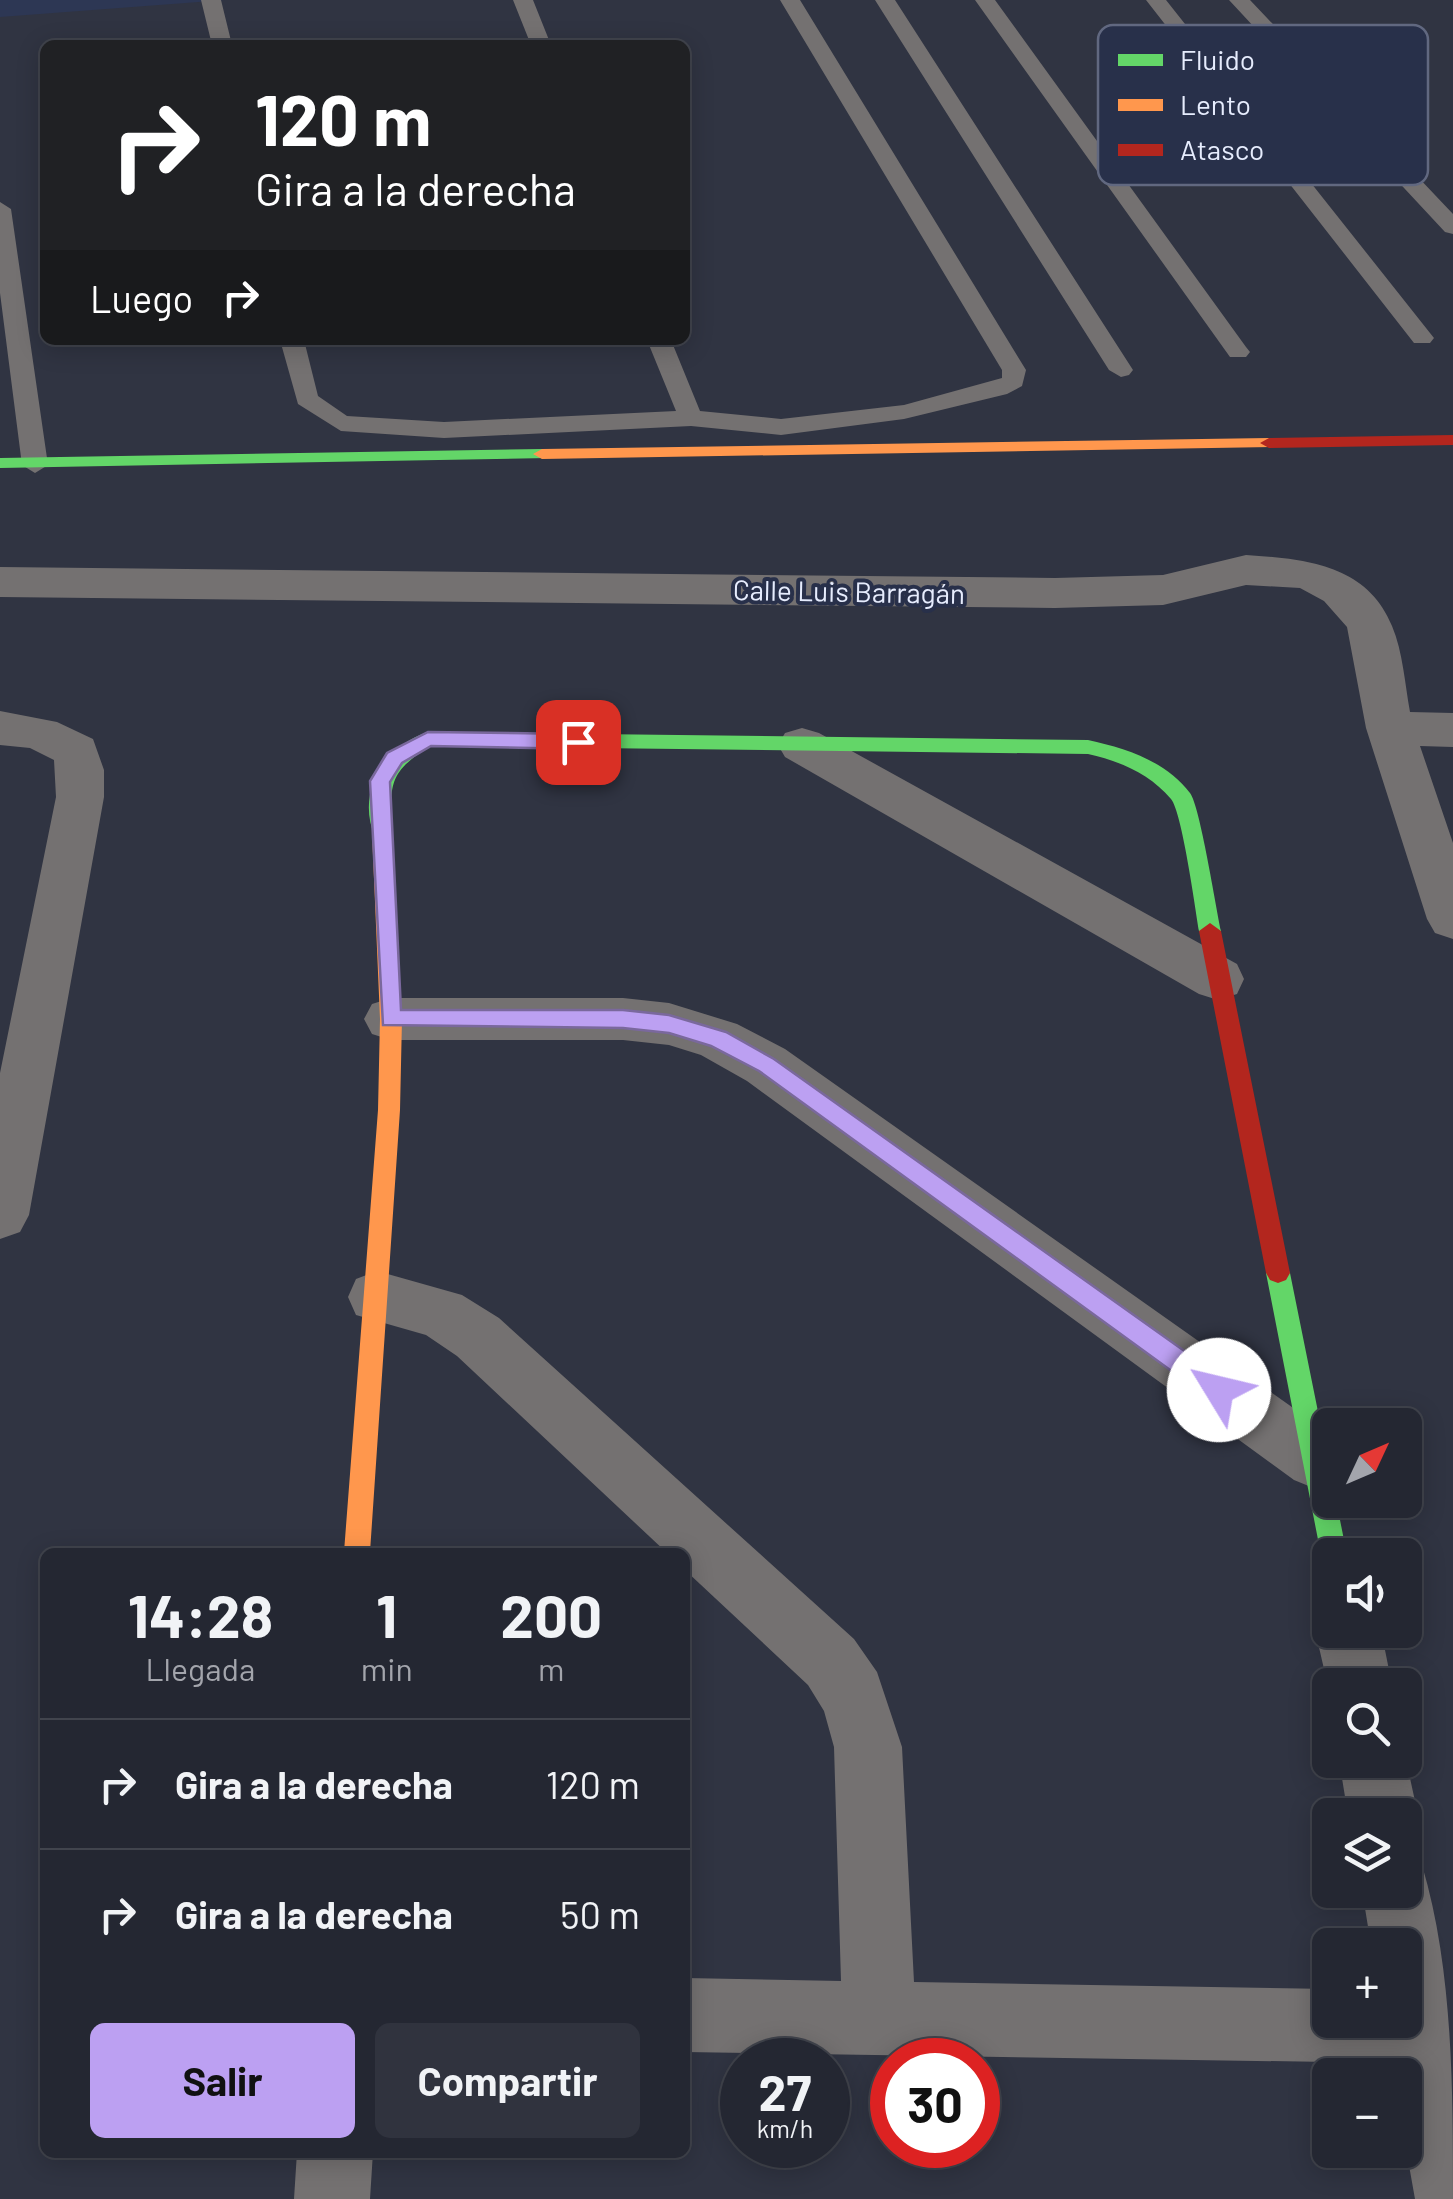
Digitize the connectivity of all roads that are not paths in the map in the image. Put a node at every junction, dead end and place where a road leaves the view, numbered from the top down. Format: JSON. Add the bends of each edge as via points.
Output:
{"nodes":[{"id":1,"x":211,"y":0,"type":"edge"},
{"id":2,"x":522,"y":0,"type":"edge"},
{"id":3,"x":790,"y":0,"type":"edge"},
{"id":4,"x":885,"y":0,"type":"edge"},
{"id":5,"x":985,"y":0,"type":"edge"},
{"id":6,"x":1156,"y":0,"type":"edge"},
{"id":7,"x":1239,"y":0,"type":"edge"},
{"id":8,"x":1176,"y":25,"type":"edge"},
{"id":9,"x":1263,"y":25,"type":"edge"},
{"id":10,"x":221,"y":40,"type":"edge"},
{"id":11,"x":539,"y":40,"type":"edge"},
{"id":12,"x":1098,"y":157,"type":"edge"},
{"id":13,"x":1118,"y":185,"type":"edge"},
{"id":14,"x":1302,"y":185,"type":"edge"},
{"id":15,"x":1413,"y":185,"type":"edge"},
{"id":16,"x":0,"y":209,"type":"edge"},
{"id":17,"x":1453,"y":227,"type":"edge"},
{"id":18,"x":1422,"y":338,"type":"dead end"},
{"id":19,"x":293,"y":345,"type":"edge"},
{"id":20,"x":661,"y":345,"type":"edge"},
{"id":21,"x":1238,"y":352,"type":"dead end"},
{"id":22,"x":1121,"y":370,"type":"dead end"},
{"id":23,"x":28,"y":418,"type":"junction"},
{"id":24,"x":690,"y":418,"type":"junction"},
{"id":25,"x":0,"y":421,"type":"edge"},
{"id":26,"x":1453,"y":440,"type":"edge"},
{"id":27,"x":0,"y":464,"type":"edge"},
{"id":28,"x":35,"y":465,"type":"junction"},
{"id":29,"x":0,"y":582,"type":"edge"},
{"id":30,"x":0,"y":728,"type":"edge"},
{"id":31,"x":1390,"y":728,"type":"junction"},
{"id":32,"x":1453,"y":730,"type":"edge"},
{"id":33,"x":802,"y":745,"type":"junction"},
{"id":34,"x":1453,"y":919,"type":"edge"},
{"id":35,"x":1218,"y":979,"type":"junction"},
{"id":36,"x":390,"y":1019,"type":"junction"},
{"id":37,"x":0,"y":1215,"type":"edge"},
{"id":38,"x":377,"y":1297,"type":"junction"},
{"id":39,"x":1312,"y":1440,"type":"edge"},
{"id":40,"x":1312,"y":1457,"type":"edge"},
{"id":41,"x":357,"y":1548,"type":"edge"},
{"id":42,"x":1400,"y":1908,"type":"edge"},
{"id":43,"x":690,"y":2015,"type":"edge"},
{"id":44,"x":879,"y":2016,"type":"junction"},
{"id":45,"x":1423,"y":2027,"type":"junction"},
{"id":46,"x":335,"y":2158,"type":"edge"},
{"id":47,"x":332,"y":2199,"type":"edge"},
{"id":48,"x":1452,"y":2199,"type":"edge"}],
"edges":[{"from":1,"to":10,"type":"lane"},
{"from":2,"to":11,"type":"lane"},
{"from":3,"to":24,"type":"lane","via":[[1014,370],[1014,381],[904,412],[799,425]]},
{"from":4,"to":22,"type":"lane"},
{"from":5,"to":12,"type":"lane"},
{"from":6,"to":8,"type":"lane"},
{"from":7,"to":9,"type":"lane"},
{"from":13,"to":21,"type":"lane"},
{"from":14,"to":18,"type":"lane"},
{"from":15,"to":17,"type":"lane"},
{"from":16,"to":23,"type":"lane"},
{"from":19,"to":24,"type":"lane","via":[[306,399],[342,424],[444,430]]},
{"from":20,"to":24,"type":"lane"},
{"from":23,"to":25,"type":"lane"},
{"from":23,"to":28,"type":"lane"},
{"from":26,"to":28,"type":"street"},
{"from":27,"to":28,"type":"street"},
{"from":29,"to":31,"type":"street","name":"Calle Luis Barragán","via":[[1056,593],[1164,590],[1246,570],[1280,570],[1323,580],[1356,605],[1370,628]]},
{"from":30,"to":37,"type":"street","via":[[52,736],[76,751],[80,797]]},
{"from":31,"to":32,"type":"street"},
{"from":31,"to":34,"type":"street","name":"Calle Luis Barragán"},
{"from":33,"to":35,"type":"street"},
{"from":33,"to":35,"type":"street","via":[[1070,745],[1109,748],[1140,760],[1182,798]]},
{"from":33,"to":36,"type":"street","via":[[428,739],[394,758],[380,781]]},
{"from":35,"to":39,"type":"street"},
{"from":36,"to":38,"type":"street"},
{"from":36,"to":40,"type":"street","via":[[623,1019],[718,1039],[766,1065]]},
{"from":38,"to":41,"type":"street"},
{"from":38,"to":44,"type":"street","via":[[441,1313],[478,1337],[831,1662],[852,1696],[868,1747]]},
{"from":42,"to":45,"type":"street"},
{"from":43,"to":44,"type":"street"},
{"from":44,"to":45,"type":"street"},
{"from":45,"to":48,"type":"street"},
{"from":46,"to":47,"type":"street"}]}
